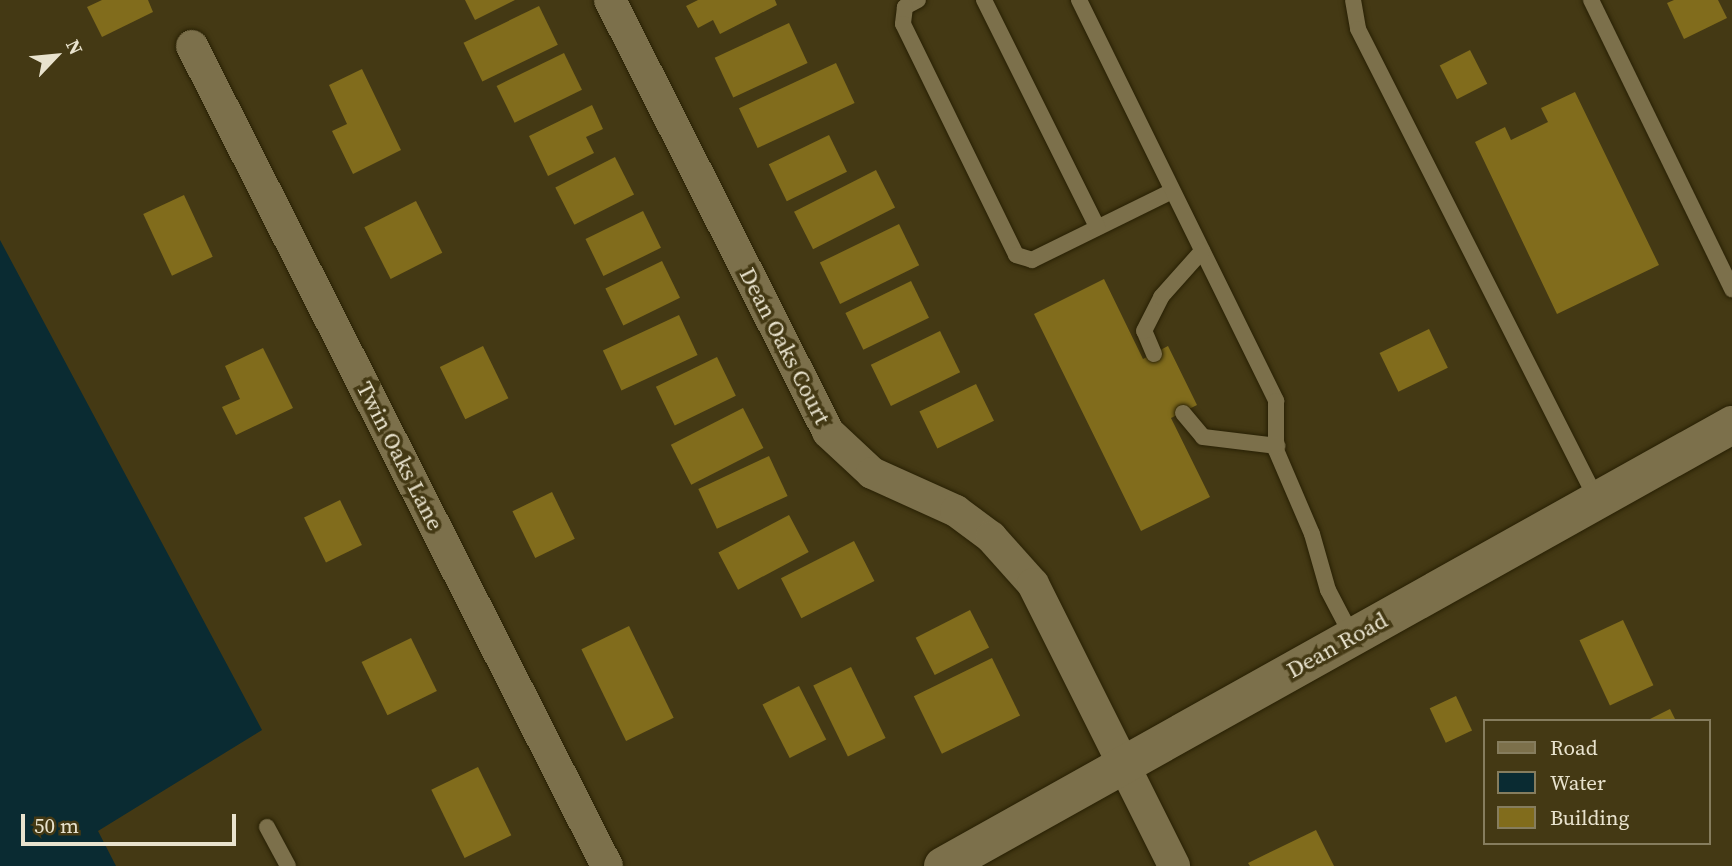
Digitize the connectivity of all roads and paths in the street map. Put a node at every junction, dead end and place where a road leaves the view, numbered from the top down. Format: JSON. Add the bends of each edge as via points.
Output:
{"nodes":[{"id":1,"x":610,"y":0,"type":"edge"},
{"id":2,"x":918,"y":0,"type":"edge"},
{"id":3,"x":984,"y":0,"type":"edge"},
{"id":4,"x":1079,"y":0,"type":"edge"},
{"id":5,"x":1353,"y":0,"type":"edge"},
{"id":6,"x":1591,"y":0,"type":"edge"},
{"id":7,"x":192,"y":46,"type":"dead end"},
{"id":8,"x":1172,"y":191,"type":"junction"},
{"id":9,"x":1097,"y":228,"type":"junction"},
{"id":10,"x":1202,"y":251,"type":"junction"},
{"id":11,"x":1732,"y":289,"type":"edge"},
{"id":12,"x":1154,"y":354,"type":"dead end"},
{"id":13,"x":1183,"y":413,"type":"dead end"},
{"id":14,"x":1732,"y":425,"type":"edge"},
{"id":15,"x":1277,"y":446,"type":"junction"},
{"id":16,"x":1597,"y":500,"type":"junction"},
{"id":17,"x":1352,"y":636,"type":"junction"},
{"id":18,"x":1122,"y":764,"type":"junction"},
{"id":19,"x":267,"y":827,"type":"dead end"},
{"id":20,"x":288,"y":866,"type":"edge"},
{"id":21,"x":607,"y":866,"type":"edge"},
{"id":22,"x":943,"y":866,"type":"edge"},
{"id":23,"x":1174,"y":866,"type":"edge"}],
"edges":[{"from":1,"to":18,"type":"street","name":"Dean Oaks Court","via":[[828,432],[872,473],[956,510],[991,537],[1033,584]]},
{"from":2,"to":9,"type":"lane","via":[[905,7],[903,24],[1016,254],[1032,260]]},
{"from":3,"to":9,"type":"lane"},
{"from":4,"to":8,"type":"lane"},
{"from":5,"to":16,"type":"lane","via":[[1358,29]]},
{"from":6,"to":11,"type":"lane"},
{"from":7,"to":21,"type":"street","name":"Twin Oaks Lane"},
{"from":8,"to":9,"type":"lane"},
{"from":8,"to":10,"type":"lane"},
{"from":10,"to":12,"type":"lane","via":[[1161,297],[1144,331]]},
{"from":10,"to":15,"type":"lane","via":[[1276,401]]},
{"from":13,"to":15,"type":"lane","via":[[1203,437]]},
{"from":14,"to":16,"type":"main road","name":"Dean Road"},
{"from":15,"to":17,"type":"lane","via":[[1312,534],[1328,590]]},
{"from":16,"to":17,"type":"main road","name":"Dean Road"},
{"from":17,"to":18,"type":"main road","name":"Dean Road"},
{"from":18,"to":22,"type":"main road","name":"Dean Road"},
{"from":18,"to":23,"type":"street","name":"Dean Oaks Court"},
{"from":19,"to":20,"type":"lane"}]}
